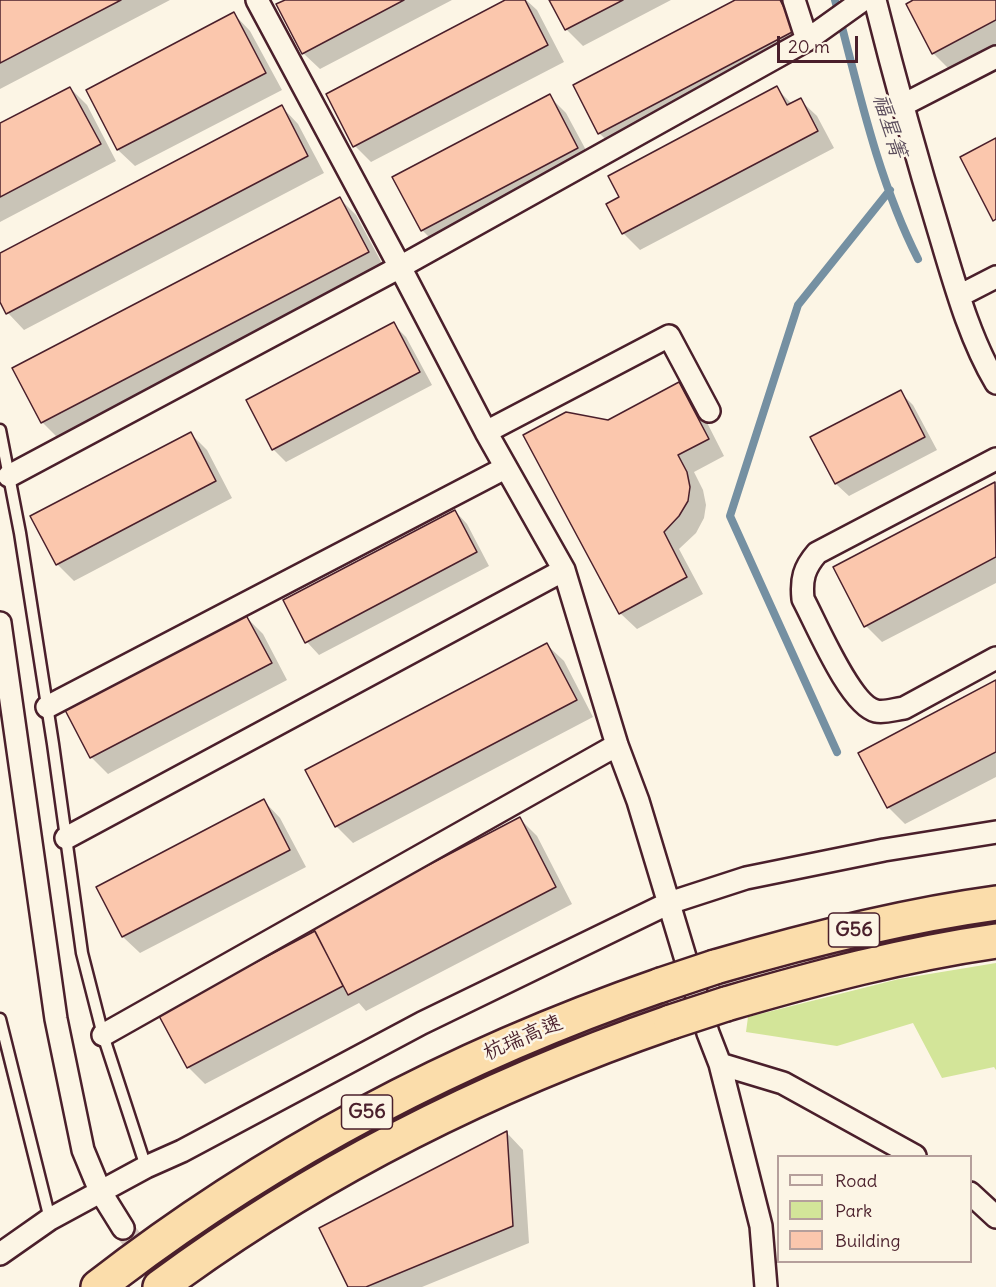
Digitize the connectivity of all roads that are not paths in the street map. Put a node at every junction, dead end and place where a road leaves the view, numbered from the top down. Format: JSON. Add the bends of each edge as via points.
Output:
{"nodes":[{"id":1,"x":257,"y":0,"type":"edge"},
{"id":2,"x":794,"y":0,"type":"edge"},
{"id":3,"x":875,"y":0,"type":"edge"},
{"id":4,"x":858,"y":3,"type":"edge"},
{"id":5,"x":814,"y":34,"type":"junction"},
{"id":6,"x":996,"y":57,"type":"edge"},
{"id":7,"x":901,"y":106,"type":"junction"},
{"id":8,"x":400,"y":267,"type":"junction"},
{"id":9,"x":996,"y":277,"type":"edge"},
{"id":10,"x":959,"y":296,"type":"junction"},
{"id":11,"x":996,"y":383,"type":"edge"},
{"id":12,"x":709,"y":411,"type":"dead end"},
{"id":13,"x":0,"y":430,"type":"edge"},
{"id":14,"x":486,"y":432,"type":"junction"},
{"id":15,"x":996,"y":459,"type":"edge"},
{"id":16,"x":505,"y":468,"type":"junction"},
{"id":17,"x":9,"y":476,"type":"junction"},
{"id":18,"x":564,"y":570,"type":"junction"},
{"id":19,"x":0,"y":623,"type":"edge"},
{"id":20,"x":996,"y":658,"type":"edge"},
{"id":21,"x":47,"y":706,"type":"junction"},
{"id":22,"x":617,"y":745,"type":"junction"},
{"id":23,"x":996,"y":832,"type":"edge"},
{"id":24,"x":66,"y":838,"type":"junction"},
{"id":25,"x":669,"y":903,"type":"junction"},
{"id":26,"x":996,"y":903,"type":"edge"},
{"id":27,"x":996,"y":941,"type":"edge"},
{"id":28,"x":0,"y":1019,"type":"edge"},
{"id":29,"x":103,"y":1035,"type":"junction"},
{"id":30,"x":720,"y":1064,"type":"junction"},
{"id":31,"x":913,"y":1155,"type":"edge"},
{"id":32,"x":146,"y":1167,"type":"junction"},
{"id":33,"x":100,"y":1191,"type":"junction"},
{"id":34,"x":972,"y":1195,"type":"edge"},
{"id":35,"x":996,"y":1217,"type":"edge"},
{"id":36,"x":50,"y":1219,"type":"junction"},
{"id":37,"x":123,"y":1228,"type":"tunnel mouth"},
{"id":38,"x":0,"y":1254,"type":"edge"},
{"id":39,"x":98,"y":1287,"type":"edge"},
{"id":40,"x":160,"y":1287,"type":"edge"},
{"id":41,"x":766,"y":1287,"type":"edge"}],
"edges":[{"from":1,"to":8,"type":"street"},
{"from":2,"to":5,"type":"street"},
{"from":3,"to":7,"type":"street"},
{"from":4,"to":5,"type":"street"},
{"from":5,"to":8,"type":"street"},
{"from":6,"to":7,"type":"street"},
{"from":7,"to":10,"type":"street"},
{"from":8,"to":14,"type":"street"},
{"from":8,"to":17,"type":"street"},
{"from":9,"to":10,"type":"street"},
{"from":10,"to":11,"type":"street","via":[[984,363]]},
{"from":12,"to":14,"type":"street","via":[[669,336]]},
{"from":13,"to":17,"type":"lane"},
{"from":14,"to":16,"type":"street"},
{"from":15,"to":20,"type":"street","via":[[817,553],[804,571],[802,583],[803,599],[851,690],[862,704],[876,711],[904,708]]},
{"from":16,"to":18,"type":"street"},
{"from":16,"to":21,"type":"street"},
{"from":17,"to":21,"type":"lane"},
{"from":18,"to":22,"type":"street"},
{"from":18,"to":24,"type":"street"},
{"from":19,"to":33,"type":"street","via":[[56,1019],[83,1150]]},
{"from":21,"to":24,"type":"lane"},
{"from":22,"to":25,"type":"street"},
{"from":22,"to":29,"type":"street"},
{"from":23,"to":25,"type":"street","via":[[746,878]]},
{"from":24,"to":29,"type":"lane","via":[[82,953]]},
{"from":25,"to":30,"type":"street"},
{"from":25,"to":32,"type":"street","via":[[422,1023]]},
{"from":26,"to":39,"type":"highway","name":"杭瑞高速","number":"G56","bridge":true,"via":[[795,944],[606,1004],[512,1042],[355,1119],[231,1192]]},
{"from":27,"to":40,"type":"highway","name":"杭瑞高速","number":"G56","bridge":true,"via":[[804,981],[671,1022],[526,1077],[342,1169]]},
{"from":28,"to":36,"type":"lane"},
{"from":29,"to":32,"type":"lane"},
{"from":30,"to":31,"type":"street","via":[[783,1083]]},
{"from":30,"to":41,"type":"street","via":[[760,1226]]},
{"from":32,"to":33,"type":"street"},
{"from":33,"to":36,"type":"street"},
{"from":33,"to":37,"type":"street"},
{"from":34,"to":35,"type":"street"},
{"from":36,"to":38,"type":"street"}]}
